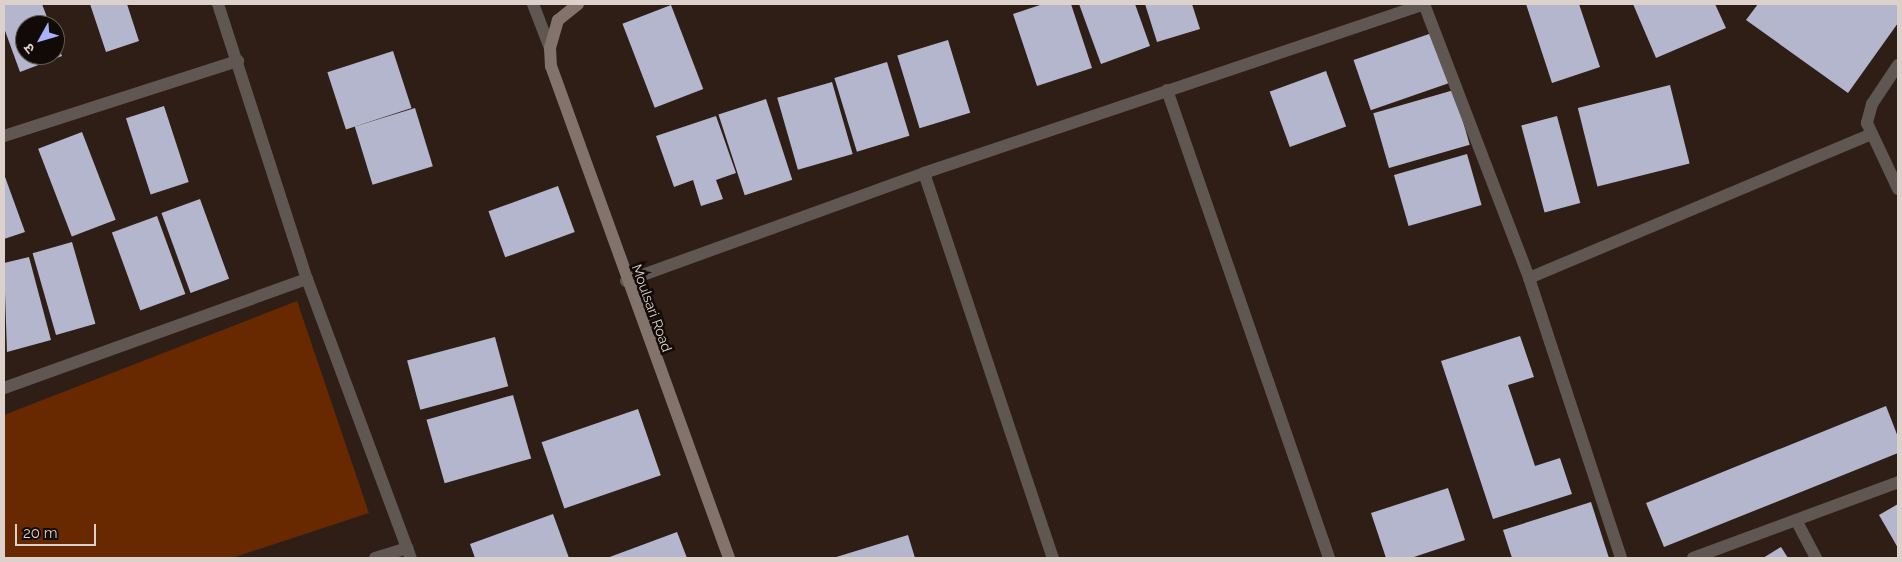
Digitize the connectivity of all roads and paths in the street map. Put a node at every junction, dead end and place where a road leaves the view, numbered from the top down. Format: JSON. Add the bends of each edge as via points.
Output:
{"nodes":[{"id":1,"x":218,"y":4,"type":"edge"},
{"id":2,"x":533,"y":4,"type":"edge"},
{"id":3,"x":578,"y":4,"type":"edge"},
{"id":4,"x":1424,"y":4,"type":"edge"},
{"id":5,"x":550,"y":48,"type":"junction"},
{"id":6,"x":238,"y":61,"type":"junction"},
{"id":7,"x":1898,"y":65,"type":"edge"},
{"id":8,"x":1167,"y":90,"type":"junction"},
{"id":9,"x":1871,"y":134,"type":"junction"},
{"id":10,"x":4,"y":136,"type":"edge"},
{"id":11,"x":924,"y":173,"type":"junction"},
{"id":12,"x":1898,"y":189,"type":"edge"},
{"id":13,"x":1529,"y":278,"type":"junction"},
{"id":14,"x":307,"y":279,"type":"junction"},
{"id":15,"x":626,"y":281,"type":"junction"},
{"id":16,"x":4,"y":388,"type":"edge"},
{"id":17,"x":1898,"y":482,"type":"edge"},
{"id":18,"x":1796,"y":520,"type":"junction"},
{"id":19,"x":409,"y":553,"type":"edge"},
{"id":20,"x":375,"y":558,"type":"edge"},
{"id":21,"x":728,"y":558,"type":"edge"},
{"id":22,"x":1053,"y":558,"type":"edge"},
{"id":23,"x":1329,"y":558,"type":"edge"},
{"id":24,"x":1621,"y":558,"type":"edge"},
{"id":25,"x":1693,"y":558,"type":"edge"},
{"id":26,"x":1816,"y":558,"type":"edge"}],
"edges":[{"from":1,"to":6,"type":"street"},
{"from":2,"to":5,"type":"street"},
{"from":3,"to":5,"type":"street","name":"Moulsari Road","via":[[558,20]]},
{"from":4,"to":8,"type":"street"},
{"from":4,"to":13,"type":"street"},
{"from":5,"to":15,"type":"street","name":"Moulsari Road","via":[[551,66]]},
{"from":6,"to":10,"type":"street"},
{"from":6,"to":14,"type":"street"},
{"from":7,"to":9,"type":"street","via":[[1868,113]]},
{"from":8,"to":11,"type":"street"},
{"from":8,"to":23,"type":"street"},
{"from":9,"to":12,"type":"street"},
{"from":9,"to":13,"type":"street"},
{"from":11,"to":15,"type":"street"},
{"from":11,"to":22,"type":"street"},
{"from":13,"to":24,"type":"street"},
{"from":14,"to":16,"type":"street"},
{"from":14,"to":19,"type":"street"},
{"from":15,"to":21,"type":"street","name":"Moulsari Road"},
{"from":17,"to":18,"type":"street"},
{"from":18,"to":25,"type":"street"},
{"from":18,"to":26,"type":"street"},
{"from":19,"to":20,"type":"street"}]}
